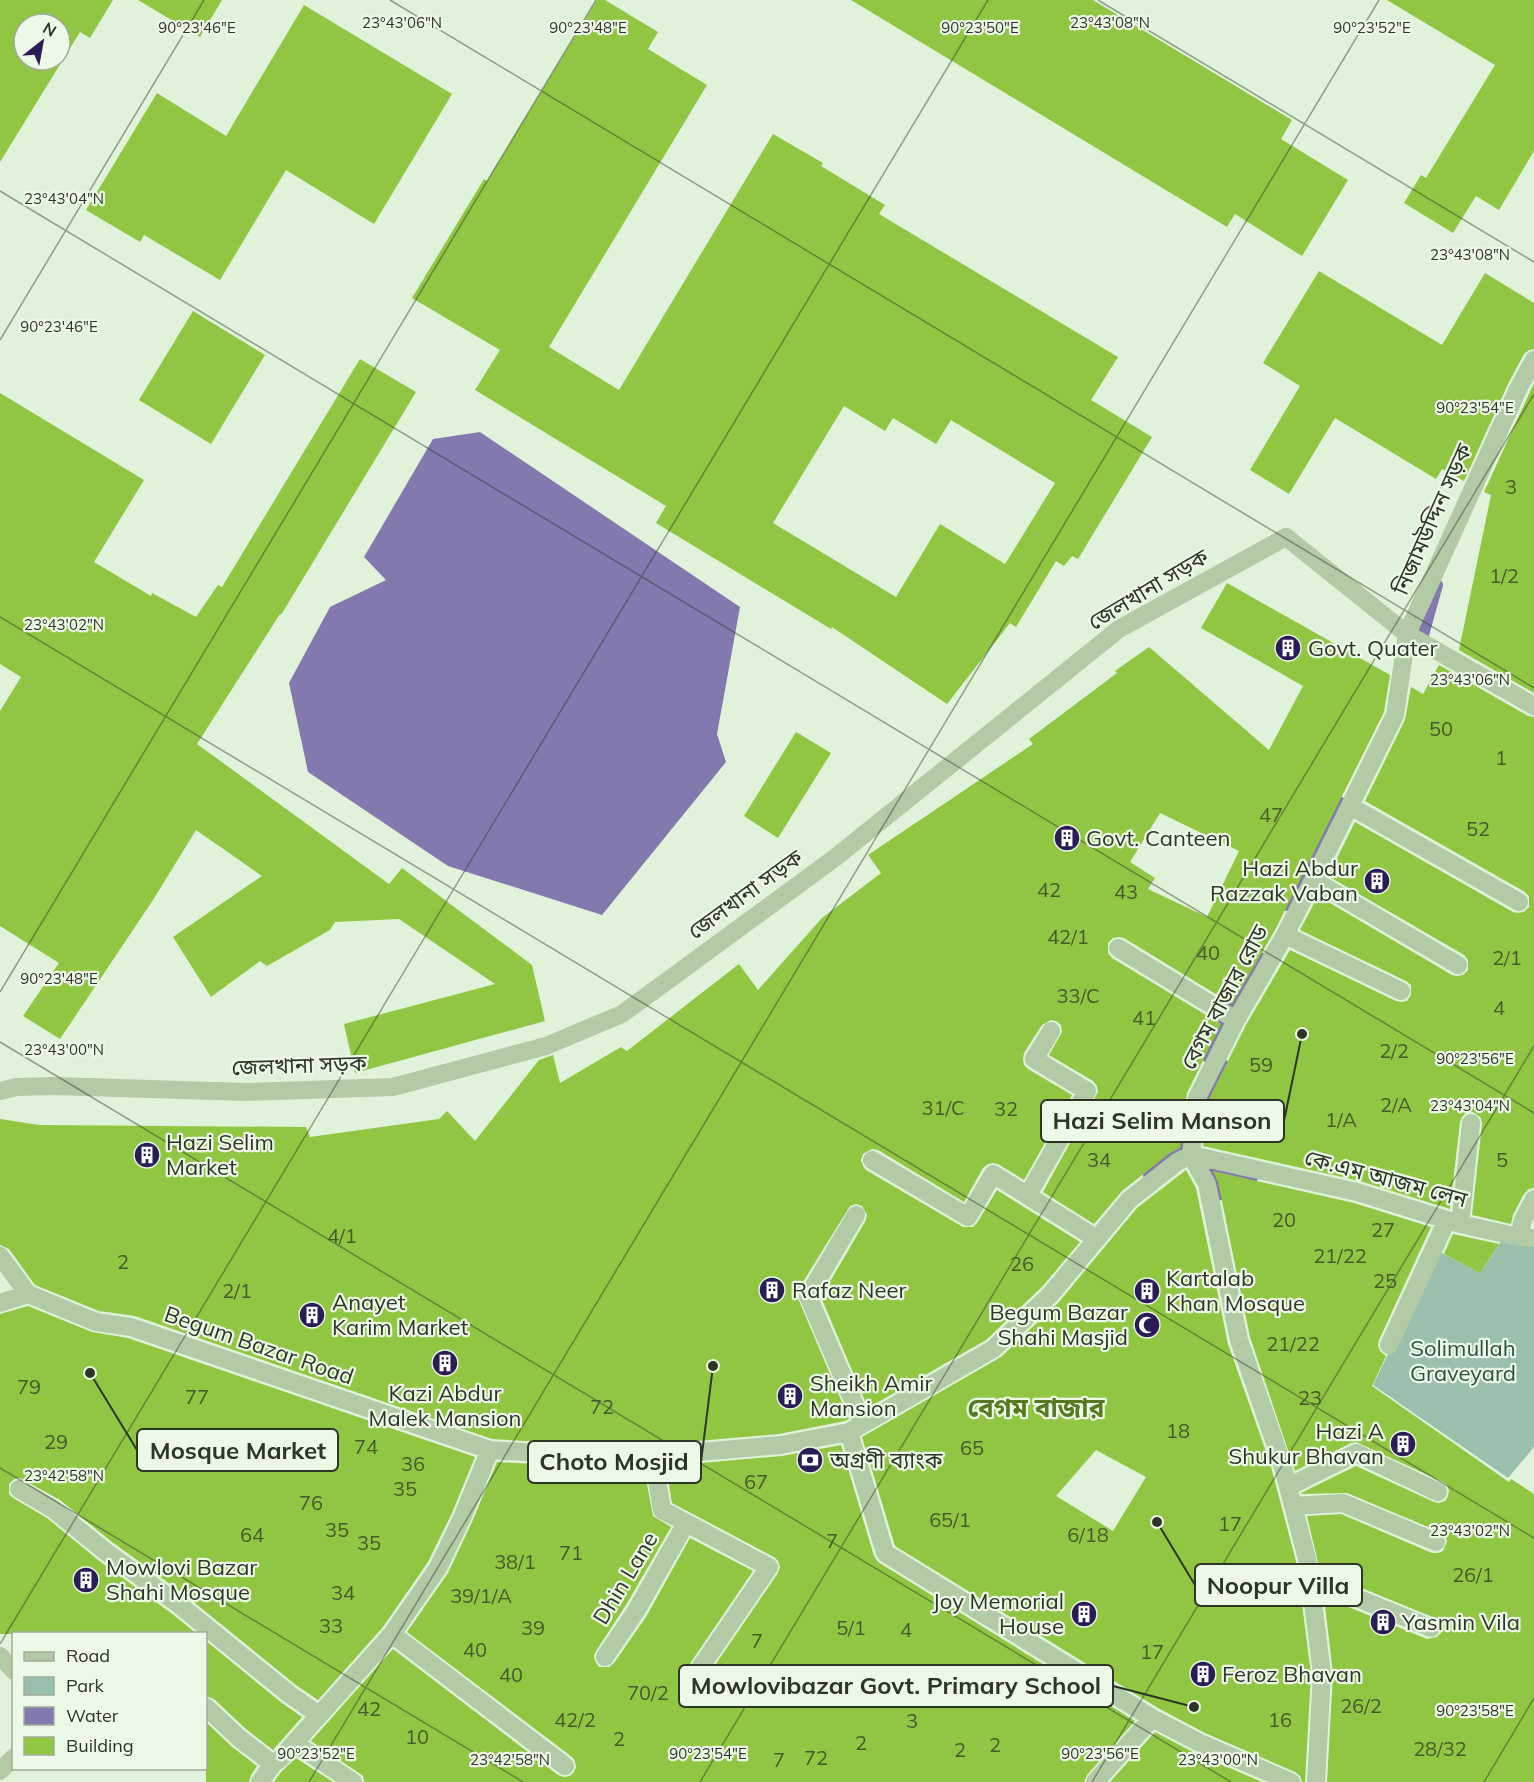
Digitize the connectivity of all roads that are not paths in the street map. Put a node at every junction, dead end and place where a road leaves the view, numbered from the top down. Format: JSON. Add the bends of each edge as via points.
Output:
{"nodes":[{"id":1,"x":1534,"y":360,"type":"edge"},
{"id":2,"x":1407,"y":634,"type":"junction"},
{"id":3,"x":1534,"y":706,"type":"edge"},
{"id":4,"x":1350,"y":806,"type":"junction"},
{"id":5,"x":1313,"y":880,"type":"junction"},
{"id":6,"x":1519,"y":902,"type":"dead end"},
{"id":7,"x":1285,"y":935,"type":"junction"},
{"id":8,"x":1118,"y":948,"type":"dead end"},
{"id":9,"x":1458,"y":965,"type":"dead end"},
{"id":10,"x":1401,"y":991,"type":"dead end"},
{"id":11,"x":1236,"y":1020,"type":"junction"},
{"id":12,"x":1051,"y":1031,"type":"dead end"},
{"id":13,"x":0,"y":1091,"type":"edge"},
{"id":14,"x":1471,"y":1123,"type":"dead end"},
{"id":15,"x":1191,"y":1155,"type":"junction"},
{"id":16,"x":872,"y":1160,"type":"dead end"},
{"id":17,"x":1028,"y":1196,"type":"junction"},
{"id":18,"x":1534,"y":1199,"type":"edge"},
{"id":19,"x":856,"y":1215,"type":"dead end"},
{"id":20,"x":1454,"y":1222,"type":"junction"},
{"id":21,"x":1526,"y":1238,"type":"edge"},
{"id":22,"x":1097,"y":1239,"type":"junction"},
{"id":23,"x":0,"y":1256,"type":"edge"},
{"id":24,"x":28,"y":1294,"type":"junction"},
{"id":25,"x":0,"y":1304,"type":"edge"},
{"id":26,"x":1389,"y":1345,"type":"dead end"},
{"id":27,"x":856,"y":1428,"type":"junction"},
{"id":28,"x":490,"y":1450,"type":"junction"},
{"id":29,"x":653,"y":1456,"type":"junction"},
{"id":30,"x":1288,"y":1487,"type":"junction"},
{"id":31,"x":19,"y":1489,"type":"dead end"},
{"id":32,"x":1438,"y":1492,"type":"dead end"},
{"id":33,"x":1293,"y":1506,"type":"junction"},
{"id":34,"x":686,"y":1523,"type":"junction"},
{"id":35,"x":1436,"y":1542,"type":"dead end"},
{"id":36,"x":1310,"y":1579,"type":"junction"},
{"id":37,"x":1431,"y":1628,"type":"dead end"},
{"id":38,"x":392,"y":1634,"type":"junction"},
{"id":39,"x":0,"y":1656,"type":"edge"},
{"id":40,"x":604,"y":1657,"type":"dead end"},
{"id":41,"x":700,"y":1668,"type":"dead end"},
{"id":42,"x":12,"y":1669,"type":"edge"},
{"id":43,"x":207,"y":1708,"type":"edge"},
{"id":44,"x":319,"y":1715,"type":"junction"},
{"id":45,"x":1152,"y":1718,"type":"junction"},
{"id":46,"x":294,"y":1743,"type":"junction"},
{"id":47,"x":12,"y":1759,"type":"edge"},
{"id":48,"x":273,"y":1764,"type":"junction"},
{"id":49,"x":565,"y":1766,"type":"dead end"},
{"id":50,"x":0,"y":1771,"type":"edge"},
{"id":51,"x":1317,"y":1773,"type":"edge"},
{"id":52,"x":260,"y":1782,"type":"edge"},
{"id":53,"x":354,"y":1782,"type":"edge"},
{"id":54,"x":1095,"y":1782,"type":"edge"},
{"id":55,"x":1291,"y":1782,"type":"edge"}],
"edges":[{"from":1,"to":2,"type":"street","name":"নিজামউদ্দিন সড়ক"},
{"from":2,"to":3,"type":"street"},
{"from":2,"to":4,"type":"street","name":"বেগম বাজার রোড","via":[[1395,716]]},
{"from":2,"to":13,"type":"street","name":"জেলখানা সড়ক","via":[[1286,537],[1119,629],[836,857],[622,1014],[546,1046],[393,1087],[247,1092],[55,1086]]},
{"from":4,"to":5,"type":"street","name":"বেগম বাজার রোড"},
{"from":4,"to":6,"type":"street"},
{"from":5,"to":7,"type":"street","name":"বেগম বাজার রোড"},
{"from":5,"to":9,"type":"street"},
{"from":7,"to":10,"type":"street"},
{"from":7,"to":11,"type":"street","name":"বেগম বাজার রোড"},
{"from":8,"to":11,"type":"street"},
{"from":11,"to":15,"type":"street","name":"বেগম বাজার রোড","via":[[1197,1098]]},
{"from":12,"to":17,"type":"street","via":[[1034,1059],[1087,1091]]},
{"from":14,"to":20,"type":"street"},
{"from":15,"to":20,"type":"street","name":"কে.এম আজম লেন","via":[[1357,1192]]},
{"from":15,"to":22,"type":"street","name":"Begum Bazar Road","via":[[1129,1200]]},
{"from":15,"to":30,"type":"street","via":[[1208,1184],[1239,1340]]},
{"from":16,"to":17,"type":"street","via":[[968,1217],[993,1174]]},
{"from":17,"to":22,"type":"street"},
{"from":18,"to":21,"type":"street","via":[[1523,1221]]},
{"from":19,"to":27,"type":"street","via":[[808,1296]]},
{"from":20,"to":21,"type":"street","name":"কে.এম আজম লেন"},
{"from":20,"to":26,"type":"street"},
{"from":22,"to":27,"type":"street","name":"Begum Bazar Road","via":[[1050,1295],[993,1349]]},
{"from":23,"to":24,"type":"street"},
{"from":24,"to":25,"type":"street"},
{"from":24,"to":28,"type":"street","name":"Begum Bazar Road","via":[[96,1322],[131,1327]]},
{"from":27,"to":29,"type":"street","name":"Begum Bazar Road","via":[[781,1445]]},
{"from":27,"to":45,"type":"street","via":[[885,1553]]},
{"from":28,"to":29,"type":"street","name":"Begum Bazar Road"},
{"from":28,"to":38,"type":"street","via":[[438,1568]]},
{"from":29,"to":34,"type":"street","name":"Dhin Lane","via":[[662,1510]]},
{"from":30,"to":32,"type":"street","via":[[1356,1453]]},
{"from":30,"to":33,"type":"street"},
{"from":31,"to":44,"type":"street","via":[[53,1509]]},
{"from":33,"to":35,"type":"street","via":[[1343,1503]]},
{"from":33,"to":36,"type":"street"},
{"from":34,"to":40,"type":"street","name":"Dhin Lane","via":[[636,1611]]},
{"from":34,"to":41,"type":"street","name":"Dhin Lane","via":[[769,1567]]},
{"from":36,"to":37,"type":"street"},
{"from":36,"to":51,"type":"street","via":[[1322,1674]]},
{"from":38,"to":44,"type":"street"},
{"from":38,"to":49,"type":"street"},
{"from":39,"to":42,"type":"street"},
{"from":43,"to":48,"type":"street"},
{"from":44,"to":46,"type":"street"},
{"from":45,"to":54,"type":"street"},
{"from":45,"to":55,"type":"street"},
{"from":46,"to":48,"type":"street"},
{"from":46,"to":53,"type":"street"},
{"from":47,"to":50,"type":"street"},
{"from":48,"to":52,"type":"street"}]}
